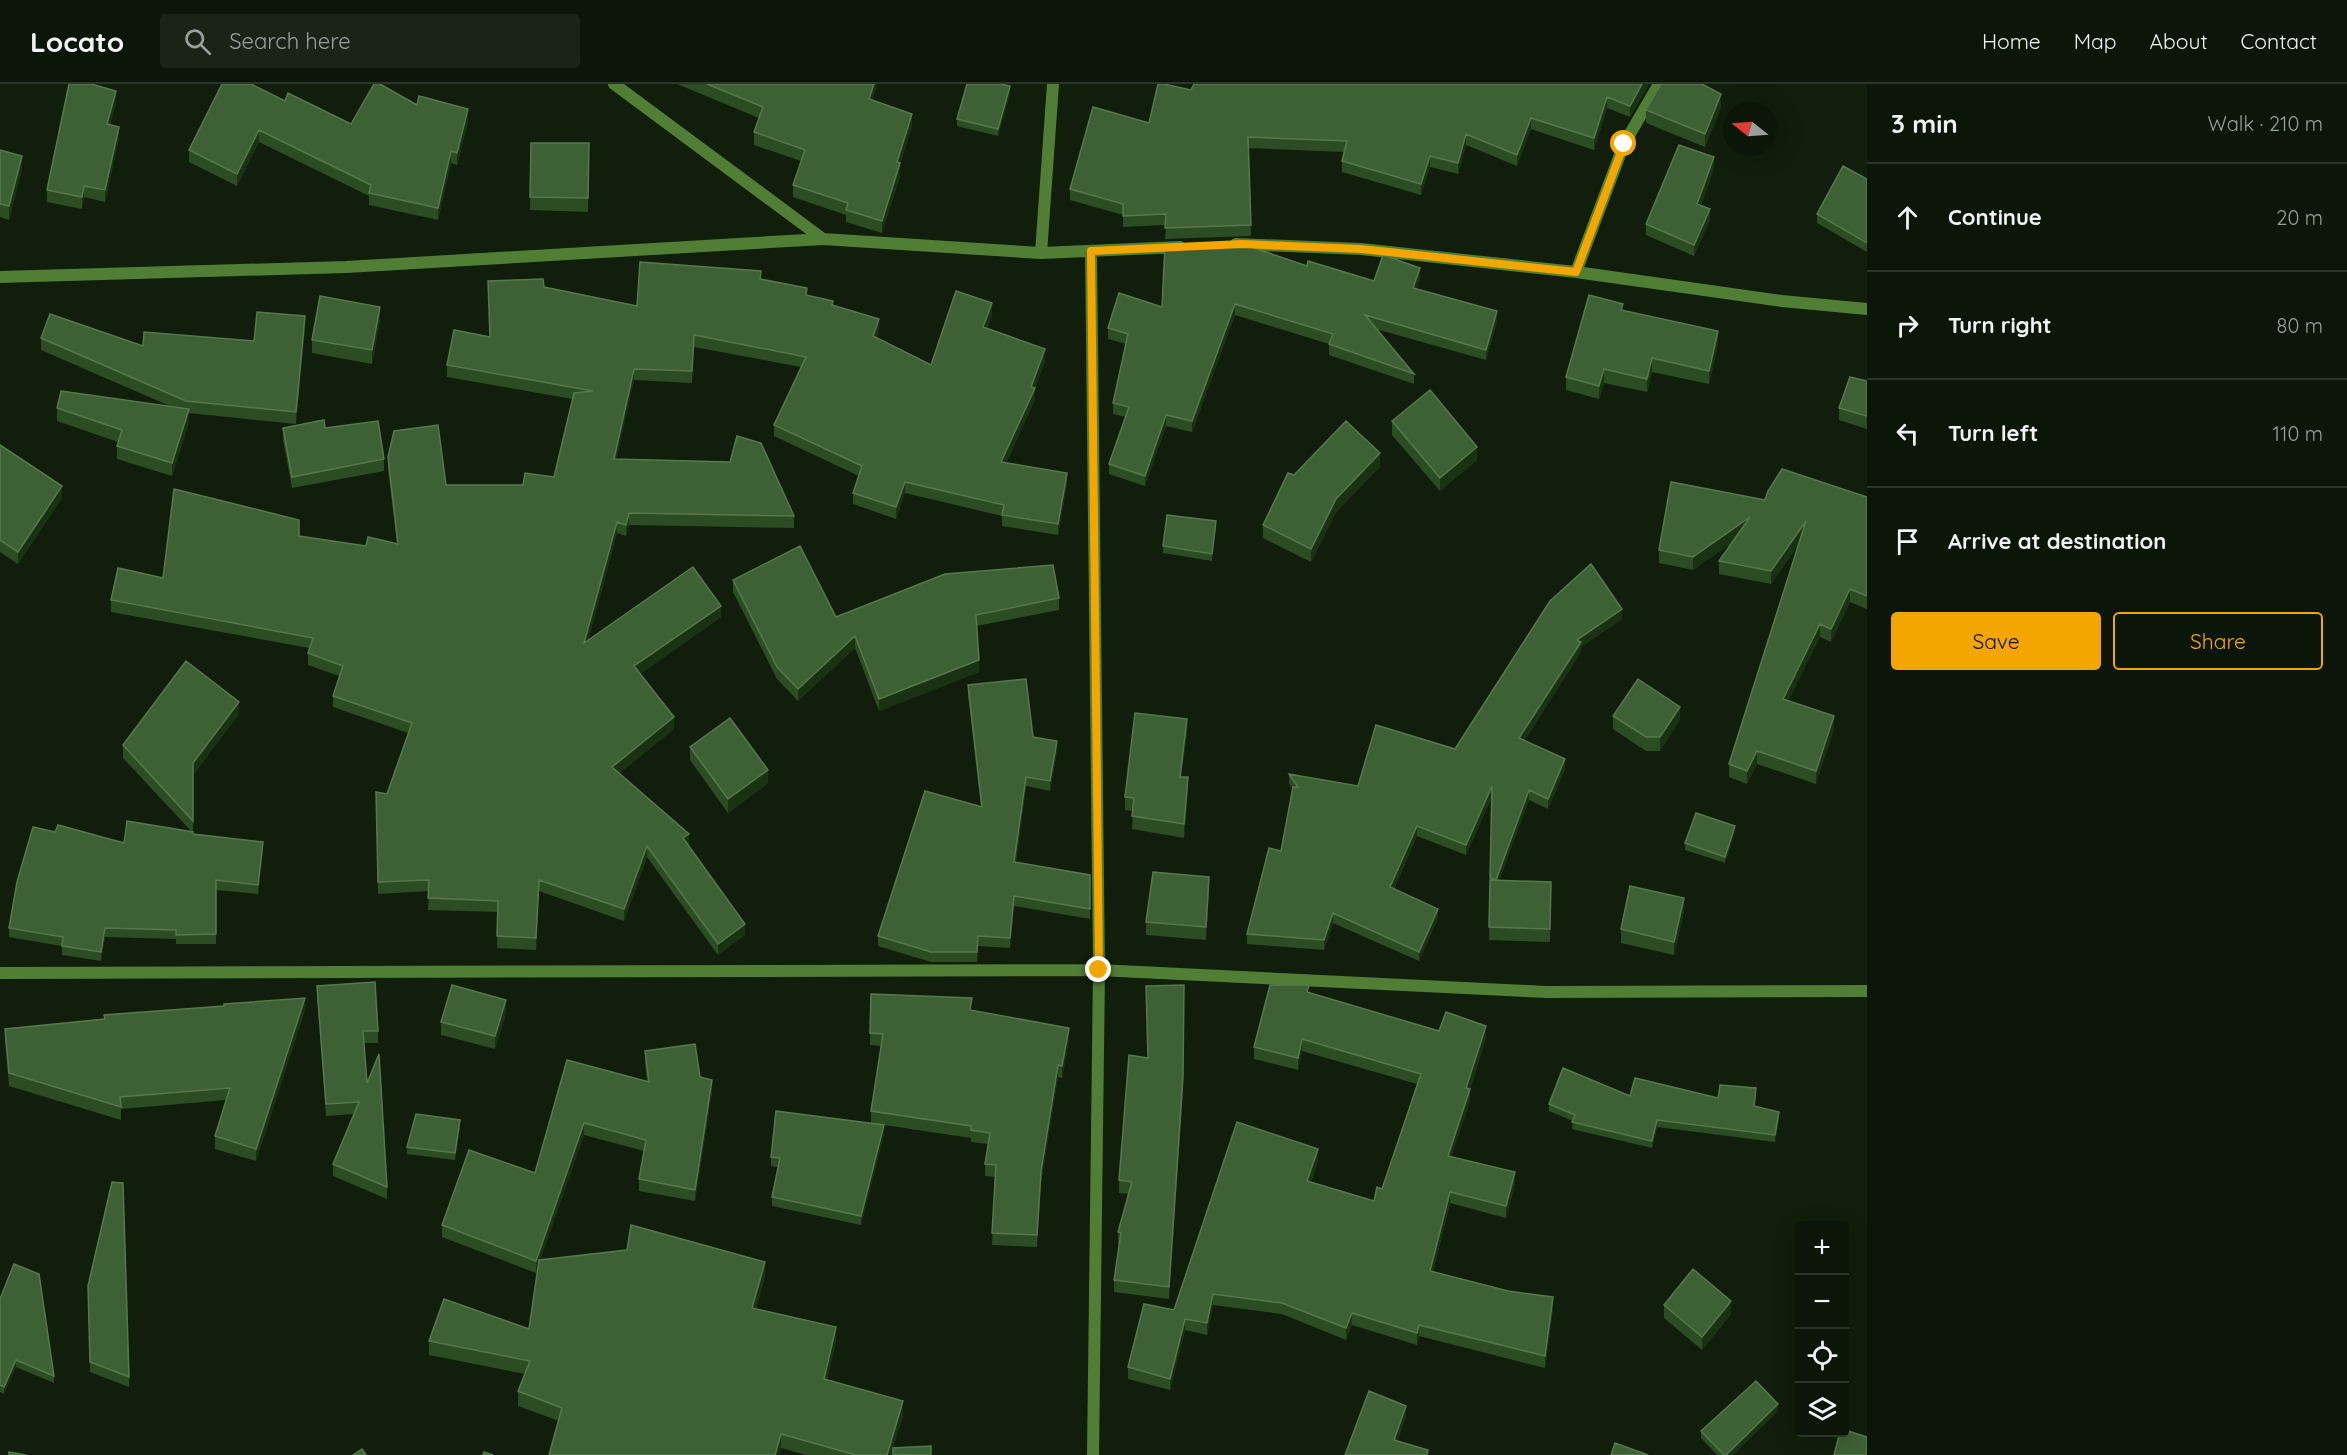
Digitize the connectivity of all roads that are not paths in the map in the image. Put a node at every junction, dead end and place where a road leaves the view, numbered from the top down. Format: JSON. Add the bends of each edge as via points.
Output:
{"nodes":[{"id":1,"x":614,"y":84,"type":"edge"},
{"id":2,"x":1053,"y":84,"type":"edge"},
{"id":3,"x":1659,"y":84,"type":"edge"},
{"id":4,"x":824,"y":239,"type":"junction"},
{"id":5,"x":1219,"y":245,"type":"edge"},
{"id":6,"x":1196,"y":246,"type":"edge"},
{"id":7,"x":1091,"y":251,"type":"junction"},
{"id":8,"x":1041,"y":253,"type":"junction"},
{"id":9,"x":1576,"y":272,"type":"junction"},
{"id":10,"x":0,"y":277,"type":"edge"},
{"id":11,"x":1867,"y":309,"type":"edge"},
{"id":12,"x":1099,"y":970,"type":"junction"},
{"id":13,"x":0,"y":973,"type":"edge"},
{"id":14,"x":1867,"y":992,"type":"edge"},
{"id":15,"x":1093,"y":1455,"type":"edge"}],
"edges":[{"from":1,"to":4,"type":"street"},
{"from":2,"to":8,"type":"street"},
{"from":3,"to":9,"type":"street","via":[[1624,144]]},
{"from":4,"to":8,"type":"street"},
{"from":4,"to":10,"type":"street","via":[[346,267]]},
{"from":5,"to":9,"type":"street","via":[[1361,249]]},
{"from":6,"to":7,"type":"street"},
{"from":7,"to":8,"type":"street"},
{"from":7,"to":12,"type":"street"},
{"from":9,"to":11,"type":"street"},
{"from":12,"to":13,"type":"street"},
{"from":12,"to":14,"type":"street","via":[[1547,992]]},
{"from":12,"to":15,"type":"street"}]}
